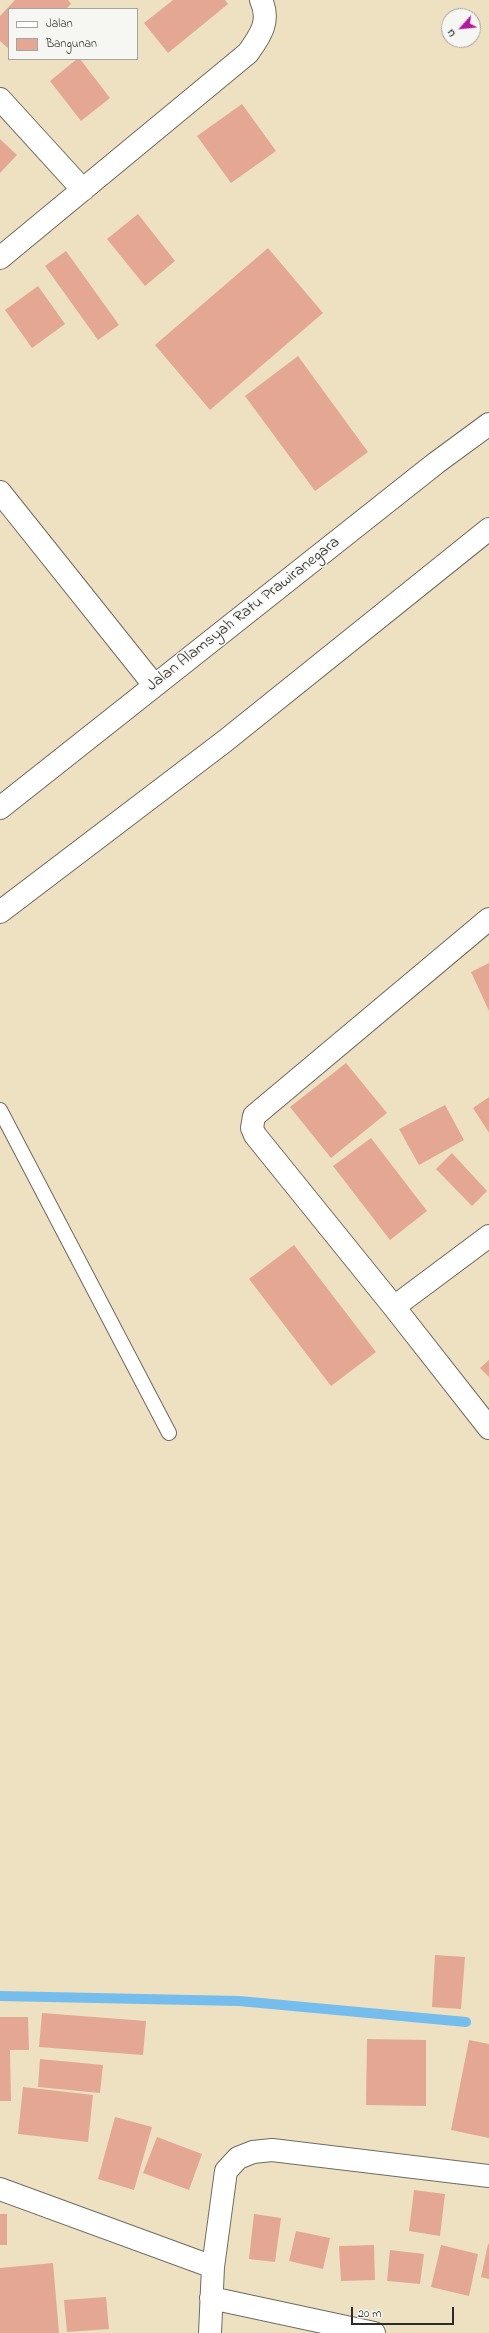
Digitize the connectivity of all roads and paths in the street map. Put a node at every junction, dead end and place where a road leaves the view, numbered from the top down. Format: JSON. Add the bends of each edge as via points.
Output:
{"nodes":[{"id":1,"x":261,"y":0,"type":"edge"},
{"id":2,"x":0,"y":99,"type":"edge"},
{"id":3,"x":83,"y":190,"type":"junction"},
{"id":4,"x":0,"y":258,"type":"edge"},
{"id":5,"x":489,"y":424,"type":"edge"},
{"id":6,"x":0,"y":492,"type":"edge"},
{"id":7,"x":488,"y":531,"type":"edge"},
{"id":8,"x":154,"y":685,"type":"junction"},
{"id":9,"x":0,"y":808,"type":"edge"},
{"id":10,"x":0,"y":912,"type":"edge"},
{"id":11,"x":489,"y":918,"type":"edge"},
{"id":12,"x":0,"y":1110,"type":"edge"},
{"id":13,"x":489,"y":1236,"type":"edge"},
{"id":14,"x":394,"y":1307,"type":"junction"},
{"id":15,"x":489,"y":1428,"type":"edge"},
{"id":16,"x":169,"y":1433,"type":"dead end"},
{"id":17,"x":489,"y":2176,"type":"edge"},
{"id":18,"x":0,"y":2189,"type":"edge"},
{"id":19,"x":213,"y":2267,"type":"junction"},
{"id":20,"x":210,"y":2298,"type":"junction"},
{"id":21,"x":210,"y":2333,"type":"edge"},
{"id":22,"x":374,"y":2333,"type":"edge"}],
"edges":[{"from":1,"to":3,"type":"main road","via":[[266,21],[261,34],[248,53]]},
{"from":2,"to":3,"type":"main road"},
{"from":3,"to":4,"type":"main road"},
{"from":5,"to":8,"type":"main road","name":"Jalan Alamsyah Ratu Prawiranegara"},
{"from":6,"to":8,"type":"main road"},
{"from":7,"to":10,"type":"main road","via":[[225,741]]},
{"from":8,"to":9,"type":"main road","name":"Jalan Alamsyah Ratu Prawiranegara"},
{"from":11,"to":14,"type":"main road","via":[[254,1116],[252,1122],[255,1135]]},
{"from":12,"to":16,"type":"lane"},
{"from":13,"to":14,"type":"main road"},
{"from":14,"to":15,"type":"main road"},
{"from":17,"to":19,"type":"main road","via":[[272,2150],[253,2152],[238,2158],[226,2171]]},
{"from":18,"to":19,"type":"main road"},
{"from":19,"to":20,"type":"main road"},
{"from":20,"to":21,"type":"main road"},
{"from":20,"to":22,"type":"main road"}]}
